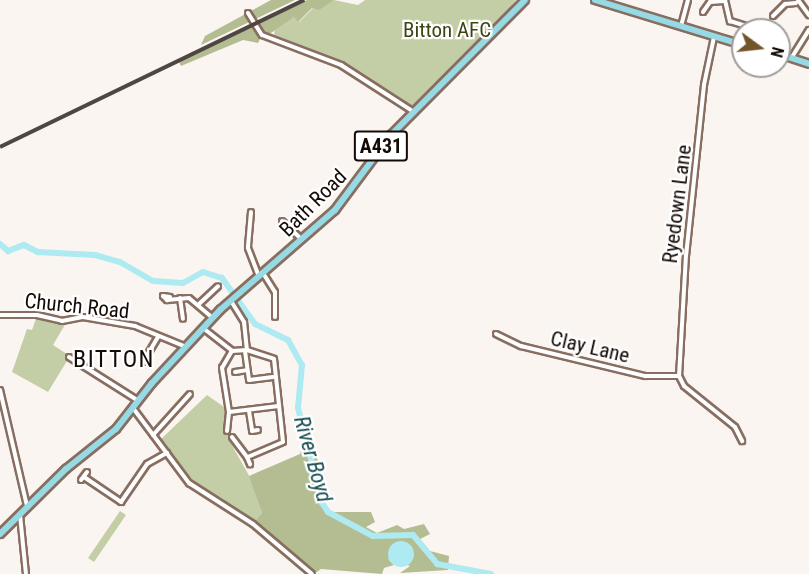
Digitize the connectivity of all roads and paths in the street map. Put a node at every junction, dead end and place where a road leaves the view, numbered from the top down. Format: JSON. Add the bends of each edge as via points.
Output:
{"nodes":[{"id":1,"x":525,"y":0,"type":"edge"},
{"id":2,"x":595,"y":0,"type":"edge"},
{"id":3,"x":688,"y":0,"type":"edge"},
{"id":4,"x":724,"y":1,"type":"edge"},
{"id":5,"x":797,"y":2,"type":"edge"},
{"id":6,"x":706,"y":11,"type":"dead end"},
{"id":7,"x":248,"y":13,"type":"dead end"},
{"id":8,"x":809,"y":15,"type":"edge"},
{"id":9,"x":773,"y":16,"type":"dead end"},
{"id":10,"x":731,"y":21,"type":"edge"},
{"id":11,"x":681,"y":26,"type":"junction"},
{"id":12,"x":809,"y":30,"type":"edge"},
{"id":13,"x":714,"y":37,"type":"junction"},
{"id":14,"x":731,"y":42,"type":"edge"},
{"id":15,"x":792,"y":57,"type":"joint"},
{"id":16,"x":809,"y":64,"type":"edge"},
{"id":17,"x":414,"y":112,"type":"junction"},
{"id":18,"x":251,"y":212,"type":"dead end"},
{"id":19,"x":282,"y":221,"type":"dead end"},
{"id":20,"x":302,"y":239,"type":"junction"},
{"id":21,"x":261,"y":275,"type":"junction"},
{"id":22,"x":218,"y":286,"type":"dead end"},
{"id":23,"x":170,"y":297,"type":"dead end"},
{"id":24,"x":180,"y":298,"type":"junction"},
{"id":25,"x":232,"y":300,"type":"junction"},
{"id":26,"x":200,"y":304,"type":"junction"},
{"id":27,"x":0,"y":315,"type":"edge"},
{"id":28,"x":275,"y":317,"type":"dead end"},
{"id":29,"x":213,"y":318,"type":"junction"},
{"id":30,"x":183,"y":319,"type":"dead end"},
{"id":31,"x":202,"y":328,"type":"junction"},
{"id":32,"x":496,"y":334,"type":"dead end"},
{"id":33,"x":158,"y":336,"type":"junction"},
{"id":34,"x":184,"y":346,"type":"junction"},
{"id":35,"x":232,"y":351,"type":"junction"},
{"id":36,"x":246,"y":351,"type":"junction"},
{"id":37,"x":69,"y":357,"type":"dead end"},
{"id":38,"x":143,"y":362,"type":"dead end"},
{"id":39,"x":248,"y":370,"type":"junction"},
{"id":40,"x":235,"y":372,"type":"dead end"},
{"id":41,"x":679,"y":376,"type":"junction"},
{"id":42,"x":273,"y":377,"type":"dead end"},
{"id":43,"x":0,"y":390,"type":"edge"},
{"id":44,"x":190,"y":394,"type":"dead end"},
{"id":45,"x":137,"y":400,"type":"junction"},
{"id":46,"x":279,"y":406,"type":"junction"},
{"id":47,"x":132,"y":407,"type":"junction"},
{"id":48,"x":249,"y":411,"type":"junction"},
{"id":49,"x":229,"y":412,"type":"junction"},
{"id":50,"x":258,"y":430,"type":"dead end"},
{"id":51,"x":227,"y":431,"type":"dead end"},
{"id":52,"x":153,"y":435,"type":"junction"},
{"id":53,"x":231,"y":438,"type":"dead end"},
{"id":54,"x":742,"y":441,"type":"dead end"},
{"id":55,"x":166,"y":453,"type":"junction"},
{"id":56,"x":247,"y":457,"type":"junction"},
{"id":57,"x":250,"y":464,"type":"dead end"},
{"id":58,"x":84,"y":476,"type":"dead end"},
{"id":59,"x":27,"y":506,"type":"junction"},
{"id":60,"x":20,"y":514,"type":"junction"},
{"id":61,"x":0,"y":534,"type":"edge"},
{"id":62,"x":26,"y":574,"type":"edge"},
{"id":63,"x":312,"y":574,"type":"edge"}],
"edges":[{"from":1,"to":17,"type":"main road","name":"Bath Road","number":"A431"},
{"from":2,"to":11,"type":"main road"},
{"from":3,"to":11,"type":"street"},
{"from":4,"to":6,"type":"street","via":[[712,1]]},
{"from":4,"to":10,"type":"street"},
{"from":5,"to":8,"type":"street"},
{"from":5,"to":9,"type":"street","via":[[785,4]]},
{"from":7,"to":17,"type":"street","via":[[262,35],[341,65]]},
{"from":11,"to":13,"type":"main road"},
{"from":12,"to":15,"type":"street"},
{"from":13,"to":14,"type":"main road"},
{"from":13,"to":41,"type":"street","name":"Ryedown Lane","via":[[704,85],[686,255]]},
{"from":15,"to":16,"type":"main road"},
{"from":17,"to":20,"type":"main road","name":"Bath Road","number":"A431","via":[[382,146],[348,197]]},
{"from":18,"to":21,"type":"street","via":[[248,248]]},
{"from":19,"to":20,"type":"street"},
{"from":20,"to":21,"type":"main road","name":"Bath Road","number":"A431"},
{"from":21,"to":25,"type":"main road","name":"Bath Road","number":"A431"},
{"from":21,"to":28,"type":"street","via":[[275,292]]},
{"from":22,"to":26,"type":"street"},
{"from":23,"to":24,"type":"street"},
{"from":24,"to":26,"type":"street"},
{"from":24,"to":30,"type":"street"},
{"from":25,"to":29,"type":"main road","number":"A431"},
{"from":25,"to":36,"type":"street","via":[[244,322]]},
{"from":26,"to":29,"type":"street"},
{"from":27,"to":33,"type":"street","name":"Church Road","via":[[37,315],[62,321],[83,317],[135,326]]},
{"from":29,"to":31,"type":"main road","number":"A431"},
{"from":31,"to":34,"type":"main road","number":"A431"},
{"from":31,"to":35,"type":"street"},
{"from":32,"to":41,"type":"street","name":"Clay Lane","via":[[521,346],[645,376]]},
{"from":33,"to":34,"type":"street","name":"Church Road"},
{"from":33,"to":38,"type":"street"},
{"from":34,"to":45,"type":"main road","number":"A431"},
{"from":35,"to":36,"type":"street"},
{"from":35,"to":49,"type":"street","via":[[222,368]]},
{"from":36,"to":39,"type":"street"},
{"from":36,"to":46,"type":"street","via":[[274,359]]},
{"from":37,"to":45,"type":"street"},
{"from":39,"to":40,"type":"street"},
{"from":39,"to":42,"type":"street","via":[[249,381]]},
{"from":41,"to":54,"type":"street","via":[[684,386],[735,428]]},
{"from":43,"to":59,"type":"street"},
{"from":44,"to":52,"type":"street"},
{"from":45,"to":47,"type":"main road","number":"A431"},
{"from":46,"to":48,"type":"street"},
{"from":46,"to":56,"type":"street","via":[[282,445]]},
{"from":47,"to":52,"type":"street"},
{"from":47,"to":59,"type":"main road","number":"A431","via":[[116,429]]},
{"from":48,"to":49,"type":"street"},
{"from":48,"to":50,"type":"street","via":[[252,431]]},
{"from":49,"to":51,"type":"street"},
{"from":52,"to":55,"type":"street"},
{"from":53,"to":56,"type":"street"},
{"from":55,"to":58,"type":"street","via":[[147,464],[121,502]]},
{"from":55,"to":63,"type":"street","via":[[189,483],[253,524]]},
{"from":56,"to":57,"type":"street"},
{"from":59,"to":60,"type":"main road","number":"A431"},
{"from":60,"to":61,"type":"main road","number":"A431"},
{"from":60,"to":62,"type":"street"}]}
